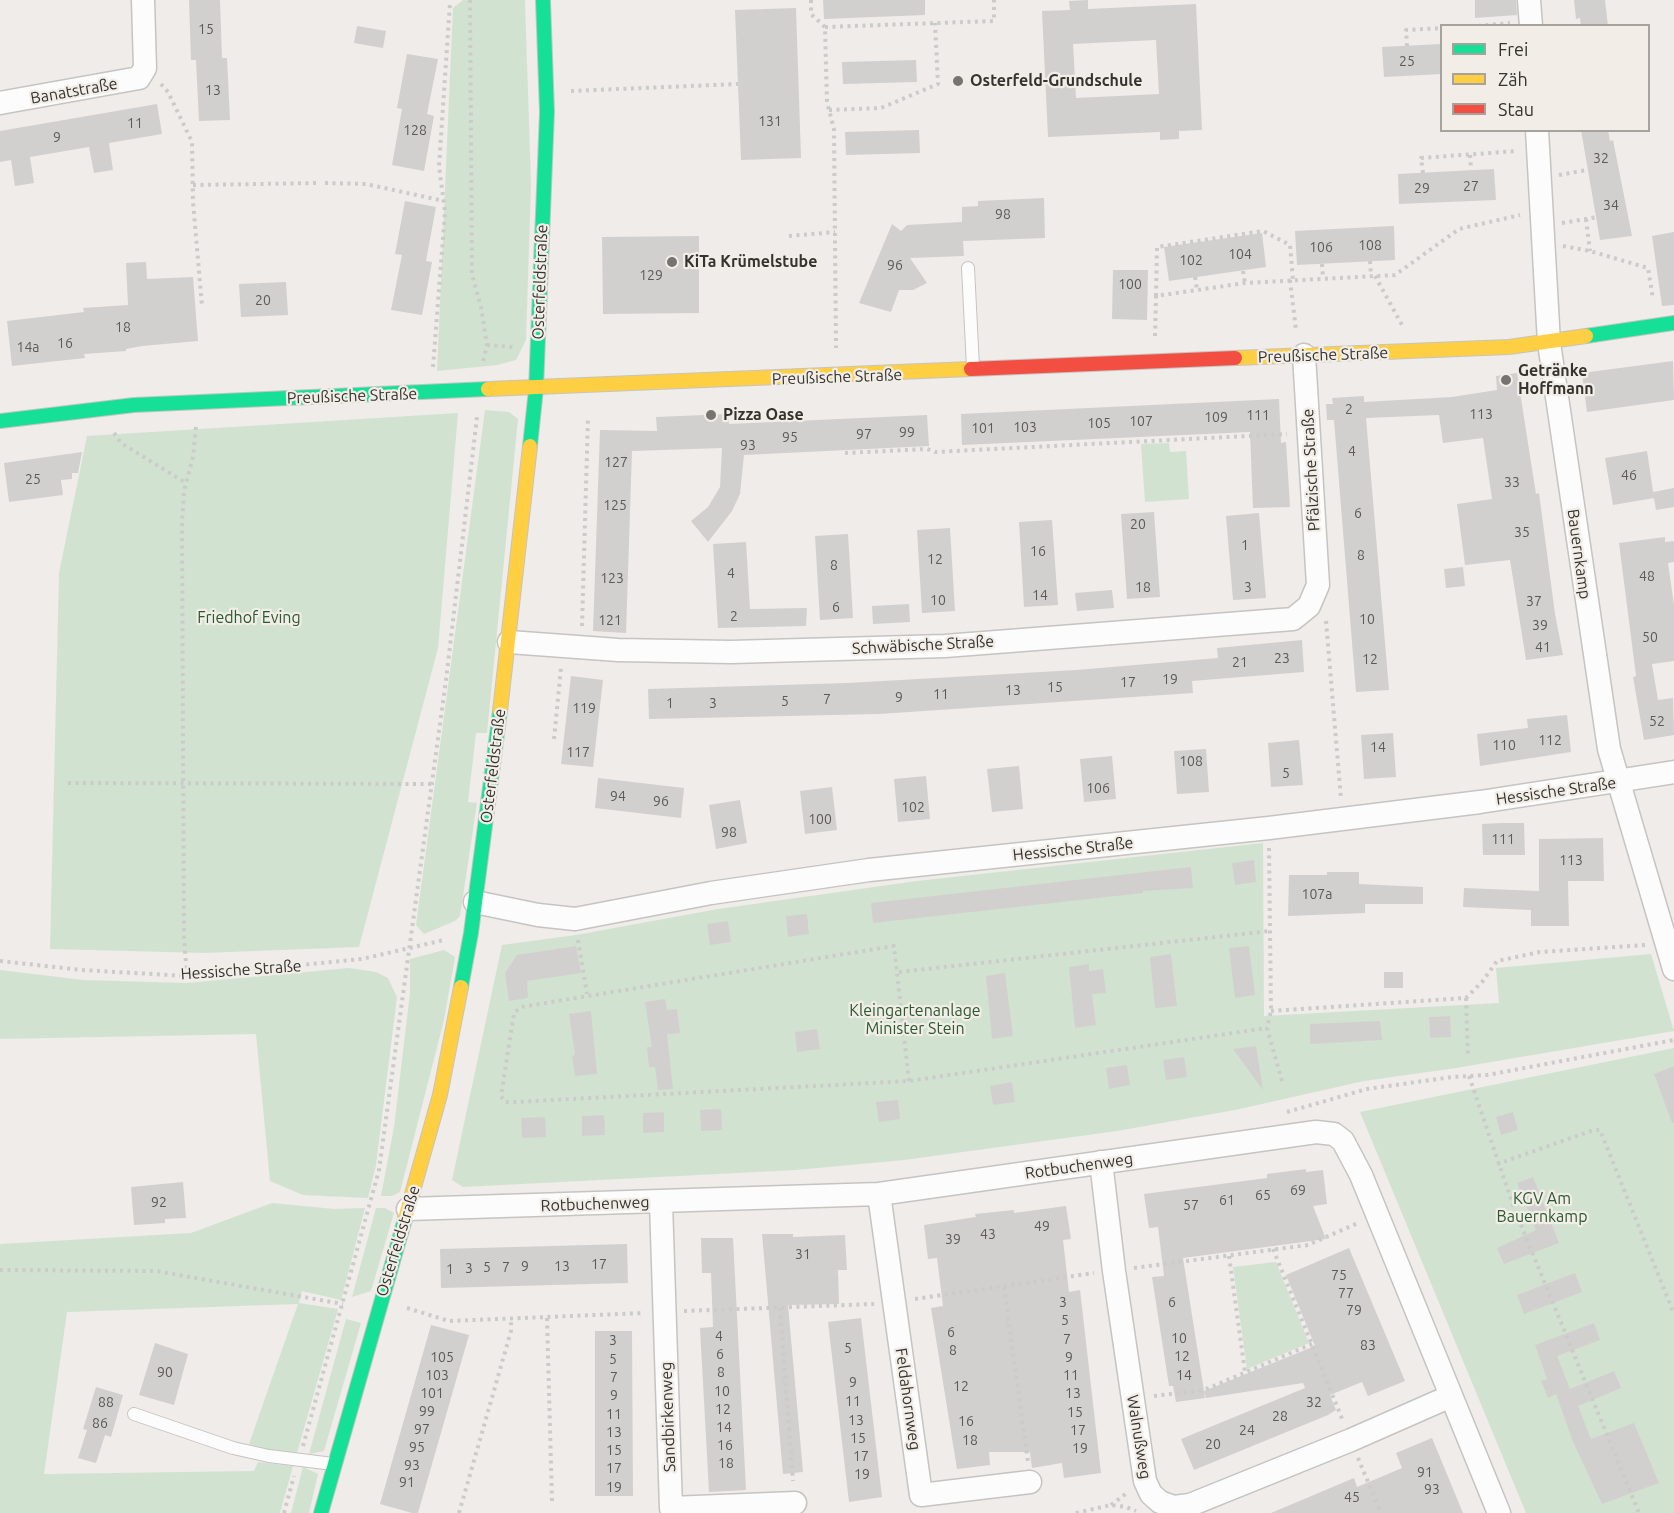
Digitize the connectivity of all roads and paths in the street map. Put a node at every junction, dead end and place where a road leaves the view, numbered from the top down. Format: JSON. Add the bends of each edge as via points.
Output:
{"nodes":[{"id":1,"x":142,"y":0,"type":"edge"},
{"id":2,"x":470,"y":0,"type":"edge"},
{"id":3,"x":543,"y":0,"type":"edge"},
{"id":4,"x":811,"y":0,"type":"edge"},
{"id":5,"x":994,"y":0,"type":"edge"},
{"id":6,"x":1529,"y":0,"type":"edge"},
{"id":7,"x":450,"y":3,"type":"dead end"},
{"id":8,"x":935,"y":23,"type":"junction"},
{"id":9,"x":1524,"y":24,"type":"edge"},
{"id":10,"x":825,"y":27,"type":"junction"},
{"id":11,"x":1440,"y":28,"type":"edge"},
{"id":12,"x":1407,"y":46,"type":"dead end"},
{"id":13,"x":146,"y":68,"type":"junction"},
{"id":14,"x":738,"y":84,"type":"dead end"},
{"id":15,"x":577,"y":90,"type":"dead end"},
{"id":16,"x":0,"y":104,"type":"edge"},
{"id":17,"x":829,"y":110,"type":"junction"},
{"id":18,"x":1537,"y":132,"type":"edge"},
{"id":19,"x":1524,"y":151,"type":"dead end"},
{"id":20,"x":1470,"y":155,"type":"junction"},
{"id":21,"x":1471,"y":170,"type":"dead end"},
{"id":22,"x":1587,"y":170,"type":"dead end"},
{"id":23,"x":1423,"y":173,"type":"dead end"},
{"id":24,"x":1553,"y":176,"type":"dead end"},
{"id":25,"x":193,"y":185,"type":"junction"},
{"id":26,"x":444,"y":201,"type":"junction"},
{"id":27,"x":1528,"y":214,"type":"dead end"},
{"id":28,"x":1597,"y":217,"type":"dead end"},
{"id":29,"x":1586,"y":219,"type":"junction"},
{"id":30,"x":1555,"y":224,"type":"dead end"},
{"id":31,"x":835,"y":232,"type":"junction"},
{"id":32,"x":789,"y":236,"type":"dead end"},
{"id":33,"x":1557,"y":244,"type":"dead end"},
{"id":34,"x":1590,"y":251,"type":"junction"},
{"id":35,"x":1370,"y":261,"type":"dead end"},
{"id":36,"x":1322,"y":264,"type":"dead end"},
{"id":37,"x":968,"y":268,"type":"dead end"},
{"id":38,"x":1243,"y":271,"type":"dead end"},
{"id":39,"x":1373,"y":276,"type":"junction"},
{"id":40,"x":1195,"y":277,"type":"dead end"},
{"id":41,"x":1323,"y":278,"type":"junction"},
{"id":42,"x":1292,"y":279,"type":"junction"},
{"id":43,"x":1245,"y":283,"type":"junction"},
{"id":44,"x":1197,"y":290,"type":"junction"},
{"id":45,"x":1156,"y":296,"type":"junction"},
{"id":46,"x":202,"y":306,"type":"dead end"},
{"id":47,"x":1654,"y":306,"type":"dead end"},
{"id":48,"x":1674,"y":323,"type":"edge"},
{"id":49,"x":1404,"y":328,"type":"dead end"},
{"id":50,"x":1297,"y":333,"type":"dead end"},
{"id":51,"x":1155,"y":340,"type":"dead end"},
{"id":52,"x":1549,"y":343,"type":"junction"},
{"id":53,"x":836,"y":355,"type":"dead end"},
{"id":54,"x":1305,"y":356,"type":"junction"},
{"id":55,"x":973,"y":371,"type":"junction"},
{"id":56,"x":536,"y":389,"type":"junction"},
{"id":57,"x":479,"y":391,"type":"junction"},
{"id":58,"x":432,"y":393,"type":"junction"},
{"id":59,"x":199,"y":402,"type":"junction"},
{"id":60,"x":112,"y":407,"type":"junction"},
{"id":61,"x":588,"y":417,"type":"dead end"},
{"id":62,"x":0,"y":421,"type":"edge"},
{"id":63,"x":1309,"y":433,"type":"junction"},
{"id":64,"x":846,"y":453,"type":"dead end"},
{"id":65,"x":186,"y":483,"type":"junction"},
{"id":66,"x":1318,"y":585,"type":"joint"},
{"id":67,"x":1325,"y":619,"type":"dead end"},
{"id":68,"x":509,"y":642,"type":"junction"},
{"id":69,"x":573,"y":647,"type":"junction"},
{"id":70,"x":554,"y":739,"type":"dead end"},
{"id":71,"x":1674,"y":772,"type":"edge"},
{"id":72,"x":1619,"y":781,"type":"junction"},
{"id":73,"x":68,"y":783,"type":"dead end"},
{"id":74,"x":185,"y":783,"type":"junction"},
{"id":75,"x":432,"y":784,"type":"junction"},
{"id":76,"x":1343,"y":818,"type":"junction"},
{"id":77,"x":1269,"y":828,"type":"junction"},
{"id":78,"x":475,"y":902,"type":"junction"},
{"id":79,"x":575,"y":919,"type":"junction"},
{"id":80,"x":1270,"y":931,"type":"junction"},
{"id":81,"x":1667,"y":944,"type":"junction"},
{"id":82,"x":409,"y":949,"type":"junction"},
{"id":83,"x":0,"y":961,"type":"edge"},
{"id":84,"x":1674,"y":969,"type":"edge"},
{"id":85,"x":899,"y":972,"type":"junction"},
{"id":86,"x":187,"y":976,"type":"junction"},
{"id":87,"x":587,"y":994,"type":"junction"},
{"id":88,"x":1466,"y":998,"type":"junction"},
{"id":89,"x":1271,"y":1011,"type":"junction"},
{"id":90,"x":1267,"y":1028,"type":"junction"},
{"id":91,"x":1674,"y":1040,"type":"edge"},
{"id":92,"x":1468,"y":1058,"type":"dead end"},
{"id":93,"x":1469,"y":1076,"type":"junction"},
{"id":94,"x":909,"y":1081,"type":"junction"},
{"id":95,"x":1282,"y":1081,"type":"dead end"},
{"id":96,"x":1280,"y":1114,"type":"dead end"},
{"id":97,"x":1101,"y":1162,"type":"junction"},
{"id":98,"x":1497,"y":1164,"type":"junction"},
{"id":99,"x":879,"y":1194,"type":"junction"},
{"id":100,"x":661,"y":1203,"type":"junction"},
{"id":101,"x":408,"y":1209,"type":"junction"},
{"id":102,"x":1378,"y":1214,"type":"junction"},
{"id":103,"x":1273,"y":1249,"type":"junction"},
{"id":104,"x":1229,"y":1256,"type":"junction"},
{"id":105,"x":0,"y":1270,"type":"edge"},
{"id":106,"x":1114,"y":1271,"type":"junction"},
{"id":107,"x":1004,"y":1287,"type":"junction"},
{"id":108,"x":380,"y":1300,"type":"junction"},
{"id":109,"x":894,"y":1302,"type":"junction"},
{"id":110,"x":343,"y":1304,"type":"junction"},
{"id":111,"x":780,"y":1308,"type":"junction"},
{"id":112,"x":664,"y":1312,"type":"junction"},
{"id":113,"x":1674,"y":1314,"type":"edge"},
{"id":114,"x":547,"y":1318,"type":"junction"},
{"id":115,"x":511,"y":1319,"type":"junction"},
{"id":116,"x":1312,"y":1344,"type":"junction"},
{"id":117,"x":1245,"y":1372,"type":"junction"},
{"id":118,"x":1451,"y":1396,"type":"junction"},
{"id":119,"x":1133,"y":1399,"type":"junction"},
{"id":120,"x":134,"y":1414,"type":"dead end"},
{"id":121,"x":1351,"y":1440,"type":"junction"},
{"id":122,"x":299,"y":1461,"type":"junction"},
{"id":123,"x":333,"y":1464,"type":"junction"},
{"id":124,"x":1030,"y":1482,"type":"joint"},
{"id":125,"x":794,"y":1496,"type":"joint"},
{"id":126,"x":552,"y":1501,"type":"dead end"},
{"id":127,"x":284,"y":1513,"type":"edge"},
{"id":128,"x":321,"y":1513,"type":"edge"},
{"id":129,"x":459,"y":1513,"type":"edge"},
{"id":130,"x":1076,"y":1513,"type":"edge"},
{"id":131,"x":1138,"y":1513,"type":"edge"},
{"id":132,"x":1381,"y":1513,"type":"edge"},
{"id":133,"x":1499,"y":1513,"type":"edge"},
{"id":134,"x":1639,"y":1513,"type":"edge"}],
"edges":[{"from":1,"to":13,"type":"street"},
{"from":2,"to":57,"type":"path","via":[[472,275],[487,345]]},
{"from":3,"to":56,"type":"street","name":"Osterfeldstraße","via":[[547,112]]},
{"from":4,"to":10,"type":"path","via":[[812,14]]},
{"from":5,"to":8,"type":"path","via":[[994,21]]},
{"from":6,"to":9,"type":"street"},
{"from":7,"to":26,"type":"path","via":[[439,166]]},
{"from":8,"to":10,"type":"path"},
{"from":8,"to":17,"type":"path","via":[[938,84],[881,108]]},
{"from":10,"to":17,"type":"path"},
{"from":11,"to":12,"type":"path","via":[[1406,30]]},
{"from":13,"to":16,"type":"street","name":"Banatstraße","via":[[139,78],[124,83]]},
{"from":13,"to":25,"type":"path","via":[[168,92],[192,142]]},
{"from":14,"to":15,"type":"path"},
{"from":17,"to":31,"type":"path","via":[[834,129]]},
{"from":18,"to":52,"type":"street","name":"Bauernkamp"},
{"from":19,"to":20,"type":"path"},
{"from":20,"to":21,"type":"path"},
{"from":20,"to":23,"type":"path","via":[[1421,158]]},
{"from":22,"to":24,"type":"path"},
{"from":25,"to":26,"type":"path","via":[[366,184]]},
{"from":25,"to":46,"type":"path"},
{"from":26,"to":58,"type":"path"},
{"from":27,"to":39,"type":"path","via":[[1459,229],[1395,275]]},
{"from":28,"to":29,"type":"path"},
{"from":29,"to":30,"type":"path"},
{"from":29,"to":34,"type":"path"},
{"from":31,"to":32,"type":"path"},
{"from":31,"to":53,"type":"path"},
{"from":33,"to":34,"type":"path"},
{"from":34,"to":47,"type":"path","via":[[1648,268]]},
{"from":35,"to":39,"type":"path"},
{"from":36,"to":41,"type":"path"},
{"from":37,"to":55,"type":"lane"},
{"from":38,"to":43,"type":"path"},
{"from":39,"to":41,"type":"path"},
{"from":39,"to":49,"type":"path"},
{"from":40,"to":44,"type":"path"},
{"from":41,"to":42,"type":"path"},
{"from":42,"to":43,"type":"path"},
{"from":42,"to":45,"type":"path","via":[[1290,245],[1263,231],[1157,248]]},
{"from":42,"to":50,"type":"path"},
{"from":43,"to":44,"type":"path"},
{"from":44,"to":45,"type":"path"},
{"from":45,"to":51,"type":"path"},
{"from":48,"to":52,"type":"street","name":"Preußische Straße"},
{"from":52,"to":54,"type":"street","name":"Preußische Straße"},
{"from":52,"to":72,"type":"street","name":"Bauernkamp","via":[[1609,749]]},
{"from":54,"to":55,"type":"street","name":"Preußische Straße"},
{"from":54,"to":63,"type":"street","name":"Pfälzische Straße"},
{"from":55,"to":56,"type":"street","name":"Preußische Straße"},
{"from":56,"to":57,"type":"street","name":"Preußische Straße"},
{"from":56,"to":68,"type":"street","name":"Osterfeldstraße"},
{"from":57,"to":58,"type":"street","name":"Preußische Straße"},
{"from":57,"to":75,"type":"path"},
{"from":58,"to":59,"type":"street","name":"Preußische Straße"},
{"from":59,"to":60,"type":"street","name":"Preußische Straße"},
{"from":59,"to":65,"type":"path","via":[[194,457]]},
{"from":60,"to":62,"type":"street","name":"Preußische Straße"},
{"from":60,"to":65,"type":"path","via":[[114,434],[121,443]]},
{"from":61,"to":69,"type":"path"},
{"from":63,"to":64,"type":"path"},
{"from":63,"to":66,"type":"street","name":"Pfälzische Straße"},
{"from":65,"to":74,"type":"path","via":[[181,636]]},
{"from":66,"to":69,"type":"street","name":"Schwäbische Straße","via":[[1309,606],[1293,619],[945,646],[731,652]]},
{"from":67,"to":76,"type":"path"},
{"from":68,"to":69,"type":"street","name":"Schwäbische Straße"},
{"from":68,"to":78,"type":"street","name":"Osterfeldstraße"},
{"from":69,"to":70,"type":"path"},
{"from":71,"to":72,"type":"street","name":"Hessische Straße"},
{"from":72,"to":76,"type":"street","name":"Hessische Straße"},
{"from":72,"to":81,"type":"street","name":"Bauernkamp"},
{"from":73,"to":74,"type":"path"},
{"from":74,"to":75,"type":"path"},
{"from":74,"to":86,"type":"path"},
{"from":75,"to":82,"type":"path"},
{"from":76,"to":77,"type":"street","name":"Hessische Straße"},
{"from":77,"to":79,"type":"street","name":"Hessische Straße","via":[[869,870],[711,893]]},
{"from":77,"to":80,"type":"path"},
{"from":78,"to":79,"type":"street","name":"Hessische Straße"},
{"from":78,"to":101,"type":"street","name":"Osterfeldstraße","via":[[453,1034]]},
{"from":79,"to":87,"type":"path"},
{"from":80,"to":85,"type":"path"},
{"from":80,"to":89,"type":"path"},
{"from":81,"to":84,"type":"street","name":"Bauernkamp"},
{"from":81,"to":88,"type":"path","via":[[1540,952],[1497,961]]},
{"from":82,"to":86,"type":"path","name":"Hessische Straße","via":[[362,959]]},
{"from":82,"to":110,"type":"path","via":[[379,1170]]},
{"from":83,"to":86,"type":"path","name":"Hessische Straße"},
{"from":85,"to":87,"type":"path","via":[[894,946]]},
{"from":85,"to":94,"type":"path"},
{"from":87,"to":94,"type":"path","via":[[529,1004],[514,1013],[501,1096],[505,1102]]},
{"from":88,"to":89,"type":"path"},
{"from":88,"to":92,"type":"path"},
{"from":89,"to":90,"type":"path"},
{"from":90,"to":94,"type":"path"},
{"from":90,"to":95,"type":"path"},
{"from":91,"to":93,"type":"path"},
{"from":93,"to":96,"type":"path","via":[[1367,1089]]},
{"from":93,"to":98,"type":"path"},
{"from":97,"to":99,"type":"street","name":"Rotbuchenweg"},
{"from":97,"to":102,"type":"street","name":"Rotbuchenweg","via":[[1316,1132],[1334,1134],[1343,1141]]},
{"from":97,"to":106,"type":"street","name":"Walnußweg"},
{"from":98,"to":113,"type":"path","via":[[1600,1130]]},
{"from":98,"to":134,"type":"path"},
{"from":99,"to":100,"type":"street","name":"Rotbuchenweg"},
{"from":99,"to":109,"type":"street","name":"Feldahornweg"},
{"from":100,"to":101,"type":"street","name":"Rotbuchenweg"},
{"from":100,"to":112,"type":"street","name":"Sandbirkenweg"},
{"from":101,"to":108,"type":"street","name":"Osterfeldstraße"},
{"from":102,"to":103,"type":"path","via":[[1308,1245]]},
{"from":102,"to":118,"type":"street","name":"Rotbuchenweg"},
{"from":103,"to":104,"type":"path"},
{"from":103,"to":116,"type":"path"},
{"from":104,"to":106,"type":"path"},
{"from":104,"to":117,"type":"path"},
{"from":105,"to":110,"type":"path","via":[[156,1271]]},
{"from":106,"to":107,"type":"path"},
{"from":106,"to":119,"type":"street","name":"Walnußweg"},
{"from":107,"to":109,"type":"path"},
{"from":107,"to":124,"type":"path"},
{"from":108,"to":115,"type":"path","via":[[449,1321]]},
{"from":108,"to":123,"type":"street","name":"Osterfeldstraße"},
{"from":109,"to":111,"type":"path"},
{"from":109,"to":124,"type":"street","name":"Feldahornweg","via":[[921,1495]]},
{"from":110,"to":122,"type":"path"},
{"from":111,"to":112,"type":"path"},
{"from":111,"to":125,"type":"path"},
{"from":112,"to":114,"type":"path"},
{"from":112,"to":125,"type":"street","name":"Sandbirkenweg","via":[[671,1508]]},
{"from":114,"to":115,"type":"path"},
{"from":114,"to":126,"type":"path"},
{"from":115,"to":129,"type":"path","via":[[511,1331]]},
{"from":116,"to":117,"type":"path"},
{"from":116,"to":121,"type":"path"},
{"from":117,"to":119,"type":"path","via":[[1204,1390]]},
{"from":118,"to":121,"type":"street","name":"Walnußweg"},
{"from":118,"to":133,"type":"street","name":"Rotbuchenweg"},
{"from":119,"to":121,"type":"street","name":"Walnußweg","via":[[1145,1481],[1150,1494],[1174,1507],[1190,1505]]},
{"from":120,"to":122,"type":"lane","via":[[233,1448]]},
{"from":121,"to":132,"type":"path"},
{"from":122,"to":123,"type":"lane"},
{"from":122,"to":127,"type":"path"},
{"from":123,"to":128,"type":"street","name":"Osterfeldstraße"},
{"from":130,"to":131,"type":"path","via":[[1111,1505]]}]}
